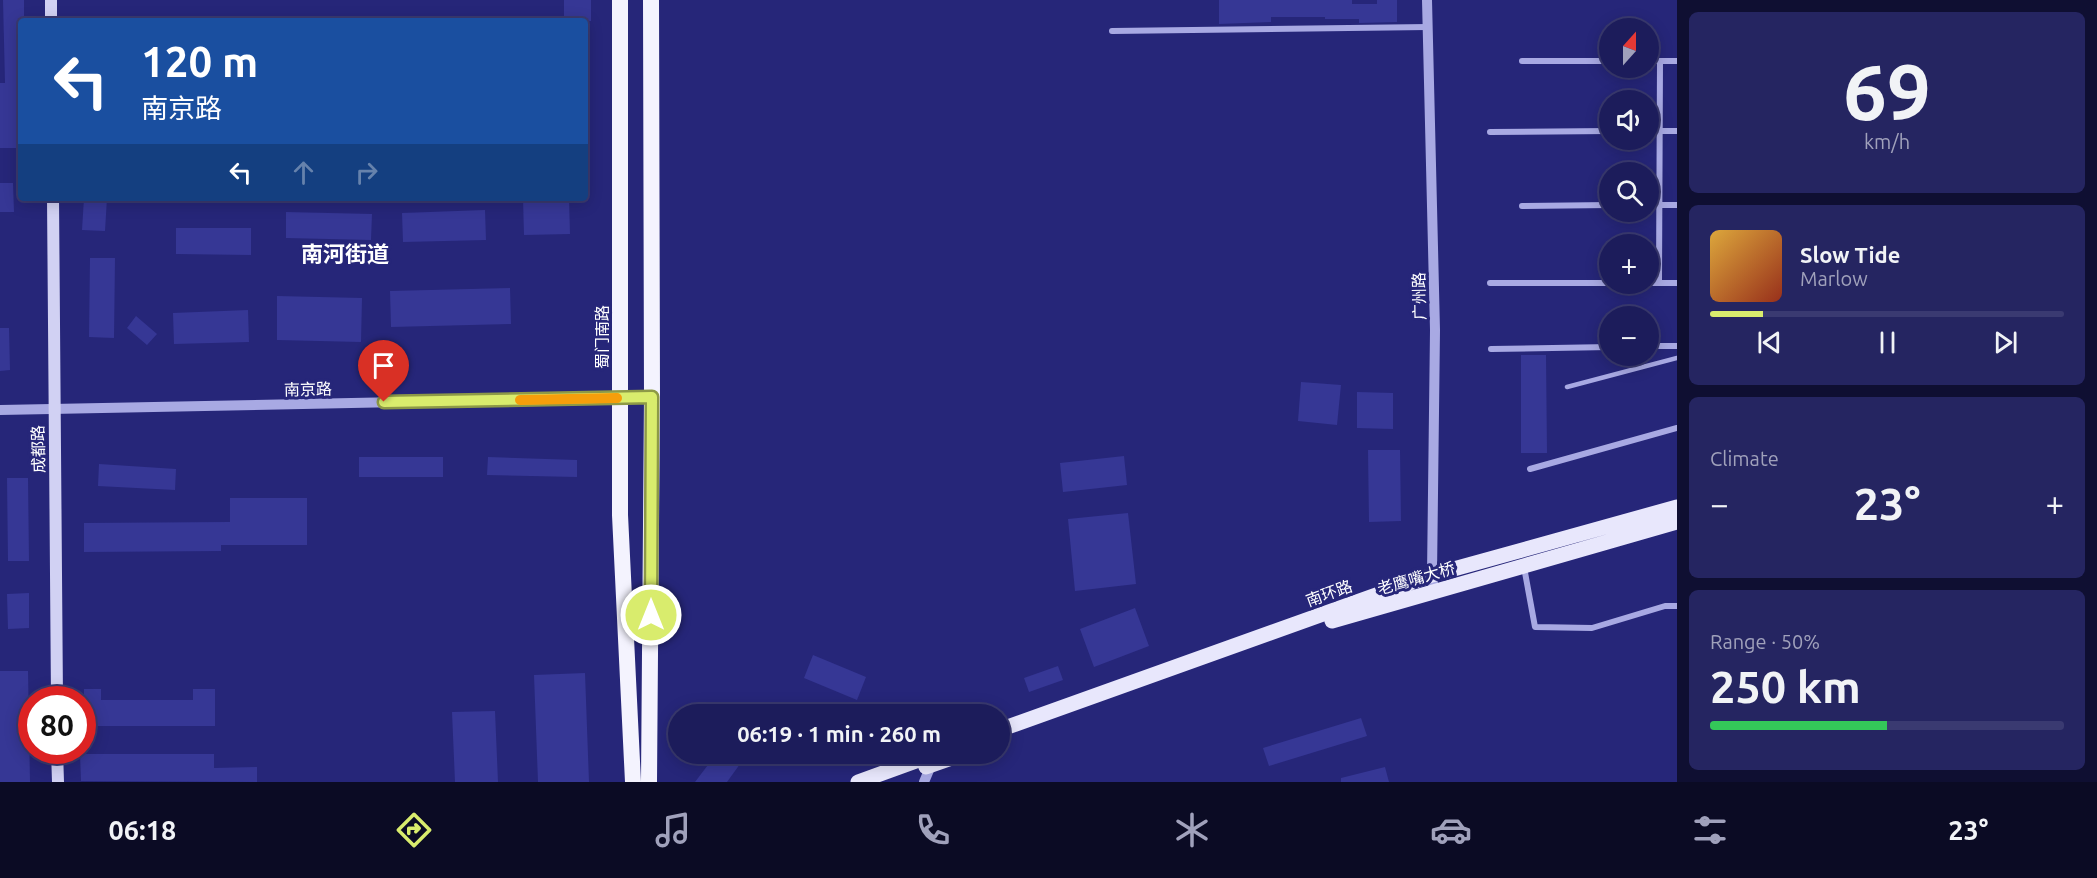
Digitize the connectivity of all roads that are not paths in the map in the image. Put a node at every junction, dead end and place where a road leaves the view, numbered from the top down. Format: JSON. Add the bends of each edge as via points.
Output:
{"nodes":[{"id":1,"x":51,"y":0,"type":"edge"},
{"id":2,"x":620,"y":0,"type":"edge"},
{"id":3,"x":651,"y":0,"type":"edge"},
{"id":4,"x":1427,"y":0,"type":"edge"},
{"id":5,"x":51,"y":18,"type":"edge"},
{"id":6,"x":1428,"y":27,"type":"junction"},
{"id":7,"x":1112,"y":31,"type":"dead end"},
{"id":8,"x":1522,"y":61,"type":"dead end"},
{"id":9,"x":1599,"y":61,"type":"edge"},
{"id":10,"x":1660,"y":61,"type":"joint"},
{"id":11,"x":1677,"y":61,"type":"edge"},
{"id":12,"x":1660,"y":131,"type":"junction"},
{"id":13,"x":1677,"y":131,"type":"edge"},
{"id":14,"x":1490,"y":132,"type":"dead end"},
{"id":15,"x":1599,"y":132,"type":"edge"},
{"id":16,"x":52,"y":201,"type":"edge"},
{"id":17,"x":1659,"y":205,"type":"joint"},
{"id":18,"x":1677,"y":205,"type":"edge"},
{"id":19,"x":1522,"y":206,"type":"dead end"},
{"id":20,"x":1599,"y":206,"type":"edge"},
{"id":21,"x":1490,"y":283,"type":"dead end"},
{"id":22,"x":1599,"y":283,"type":"edge"},
{"id":23,"x":1659,"y":283,"type":"edge"},
{"id":24,"x":1677,"y":283,"type":"edge"},
{"id":25,"x":1659,"y":346,"type":"edge"},
{"id":26,"x":1677,"y":346,"type":"edge"},
{"id":27,"x":1599,"y":347,"type":"edge"},
{"id":28,"x":1491,"y":349,"type":"dead end"},
{"id":29,"x":1677,"y":358,"type":"edge"},
{"id":30,"x":1567,"y":387,"type":"dead end"},
{"id":31,"x":652,"y":397,"type":"junction"},
{"id":32,"x":620,"y":398,"type":"junction"},
{"id":33,"x":54,"y":408,"type":"junction"},
{"id":34,"x":0,"y":410,"type":"edge"},
{"id":35,"x":1677,"y":428,"type":"edge"},
{"id":36,"x":1530,"y":469,"type":"dead end"},
{"id":37,"x":1677,"y":507,"type":"edge"},
{"id":38,"x":1677,"y":522,"type":"edge"},
{"id":39,"x":1524,"y":565,"type":"junction"},
{"id":40,"x":1432,"y":575,"type":"junction"},
{"id":41,"x":1434,"y":592,"type":"junction"},
{"id":42,"x":1677,"y":606,"type":"edge"},
{"id":43,"x":57,"y":686,"type":"edge"},
{"id":44,"x":1010,"y":726,"type":"edge"},
{"id":45,"x":1010,"y":737,"type":"edge"},
{"id":46,"x":57,"y":764,"type":"edge"},
{"id":47,"x":916,"y":764,"type":"edge"},
{"id":48,"x":923,"y":764,"type":"edge"},
{"id":49,"x":932,"y":764,"type":"edge"},
{"id":50,"x":58,"y":782,"type":"edge"},
{"id":51,"x":633,"y":782,"type":"edge"},
{"id":52,"x":649,"y":782,"type":"edge"},
{"id":53,"x":858,"y":782,"type":"edge"},
{"id":54,"x":887,"y":782,"type":"edge"},
{"id":55,"x":924,"y":782,"type":"edge"}],
"edges":[{"from":1,"to":5,"type":"main road"},
{"from":2,"to":32,"type":"highway","name":"蜀门南路"},
{"from":3,"to":31,"type":"highway"},
{"from":4,"to":6,"type":"street","name":"广州路"},
{"from":6,"to":7,"type":"street"},
{"from":6,"to":40,"type":"street","name":"广州路","via":[[1435,330]]},
{"from":8,"to":9,"type":"street"},
{"from":10,"to":11,"type":"street"},
{"from":10,"to":12,"type":"street"},
{"from":12,"to":13,"type":"street"},
{"from":12,"to":17,"type":"street"},
{"from":14,"to":15,"type":"street"},
{"from":16,"to":33,"type":"main road","name":"成都路"},
{"from":17,"to":18,"type":"street"},
{"from":19,"to":20,"type":"street"},
{"from":21,"to":22,"type":"street"},
{"from":23,"to":24,"type":"street"},
{"from":25,"to":26,"type":"street"},
{"from":27,"to":28,"type":"street"},
{"from":29,"to":30,"type":"lane"},
{"from":31,"to":32,"type":"street","name":"南京路"},
{"from":31,"to":52,"type":"highway"},
{"from":32,"to":33,"type":"street","name":"南京路"},
{"from":32,"to":51,"type":"highway","name":"蜀门南路","via":[[620,515]]},
{"from":33,"to":34,"type":"street","name":"南京路"},
{"from":33,"to":43,"type":"main road","name":"成都路"},
{"from":35,"to":36,"type":"street"},
{"from":37,"to":40,"type":"main road","name":"南环路"},
{"from":38,"to":39,"type":"main road","name":"老鹰嘴大桥"},
{"from":39,"to":41,"type":"main road","name":"老鹰嘴大桥"},
{"from":39,"to":42,"type":"street","via":[[1535,627],[1592,628],[1665,606]]},
{"from":40,"to":41,"type":"street","name":"广州路"},
{"from":40,"to":44,"type":"main road","name":"南环路"},
{"from":41,"to":45,"type":"main road","name":"老鹰嘴大桥","via":[[1300,630]]},
{"from":46,"to":50,"type":"main road"},
{"from":47,"to":53,"type":"main road"},
{"from":48,"to":54,"type":"main road"},
{"from":49,"to":55,"type":"street"}]}
